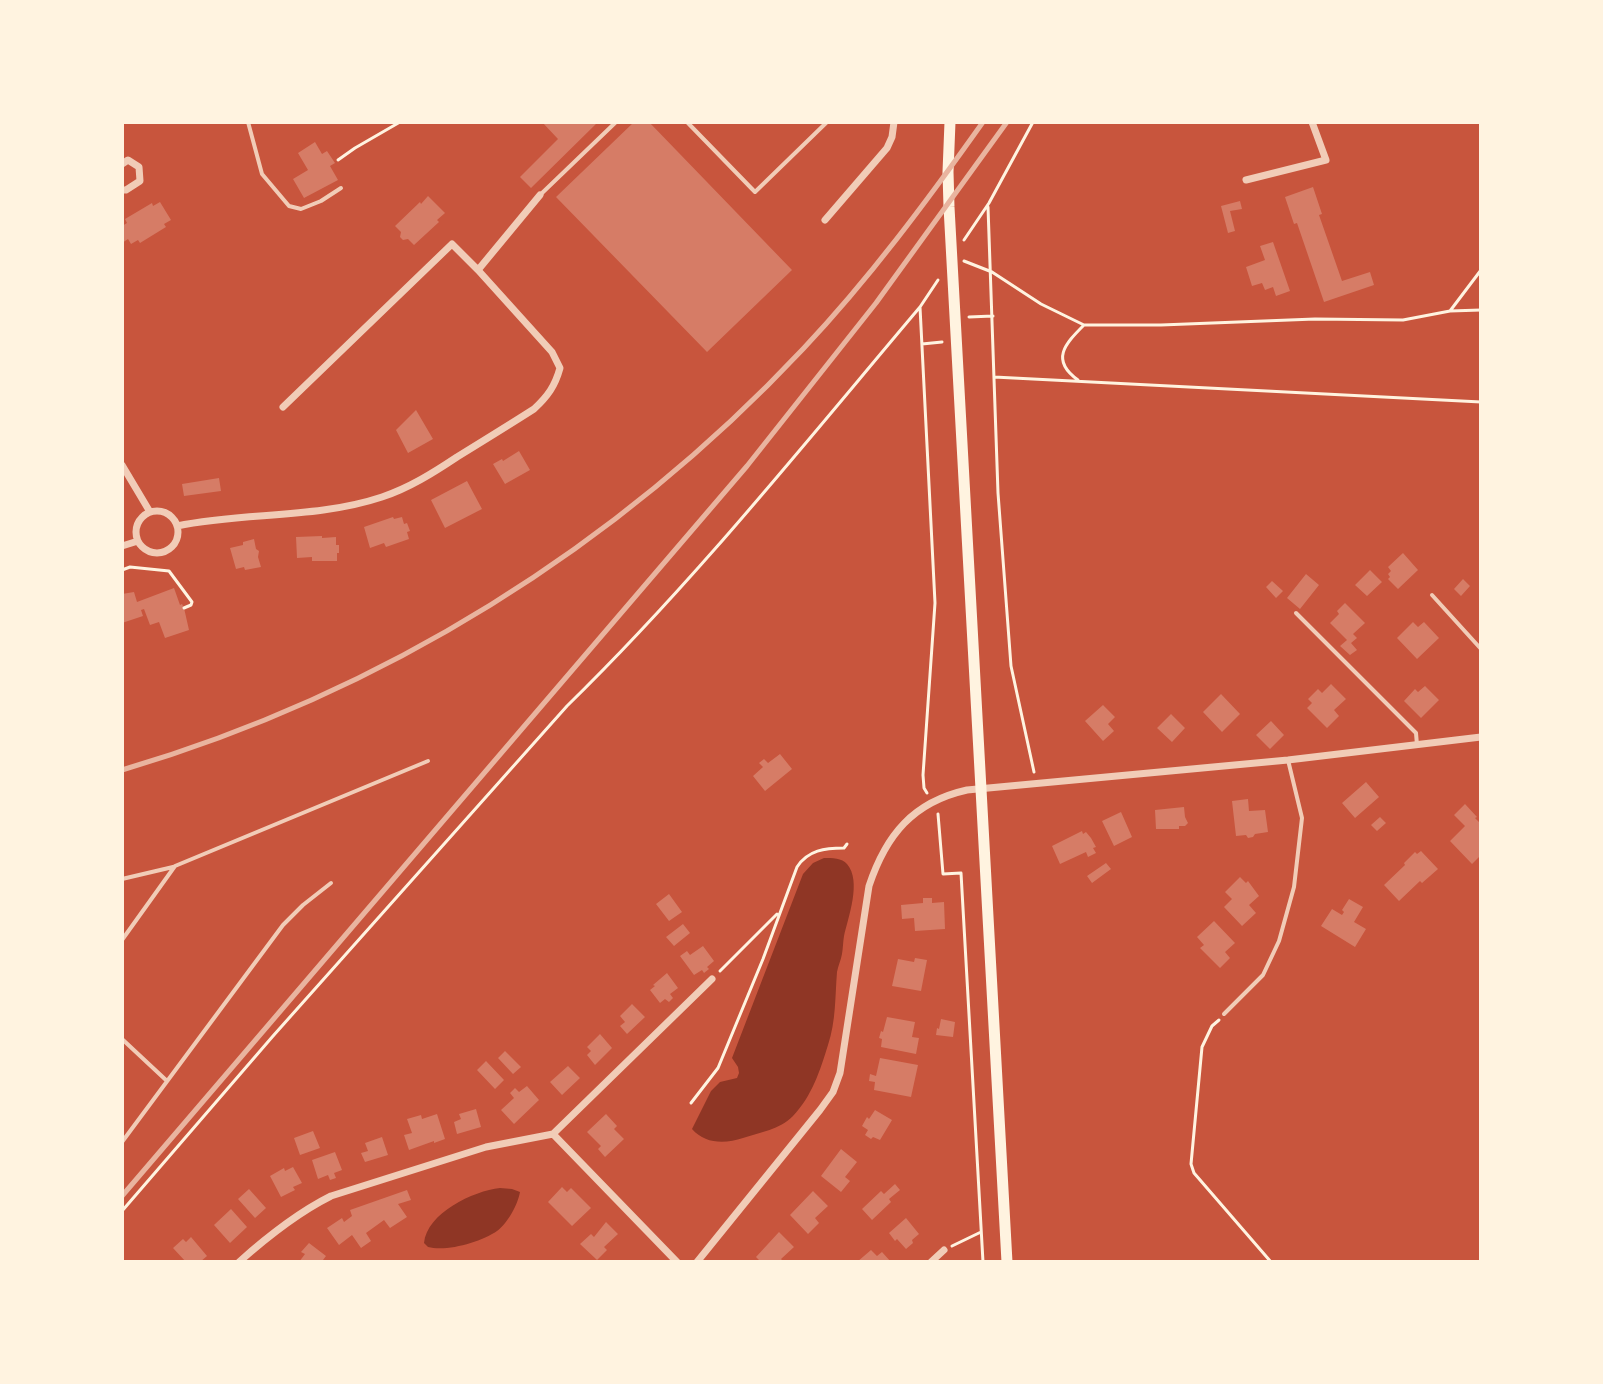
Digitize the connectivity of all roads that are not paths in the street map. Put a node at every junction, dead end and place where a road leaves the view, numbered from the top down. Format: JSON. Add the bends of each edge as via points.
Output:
{"nodes":[{"id":1,"x":248,"y":122,"type":"edge"},
{"id":2,"x":616,"y":122,"type":"edge"},
{"id":3,"x":687,"y":122,"type":"edge"},
{"id":4,"x":827,"y":122,"type":"edge"},
{"id":5,"x":894,"y":122,"type":"edge"},
{"id":6,"x":950,"y":122,"type":"edge"},
{"id":7,"x":1312,"y":122,"type":"edge"},
{"id":8,"x":122,"y":164,"type":"edge"},
{"id":9,"x":1246,"y":180,"type":"dead end"},
{"id":10,"x":341,"y":188,"type":"dead end"},
{"id":11,"x":122,"y":190,"type":"edge"},
{"id":12,"x":540,"y":195,"type":"joint"},
{"id":13,"x":825,"y":220,"type":"dead end"},
{"id":14,"x":478,"y":270,"type":"junction"},
{"id":15,"x":283,"y":407,"type":"dead end"},
{"id":16,"x":122,"y":465,"type":"edge"},
{"id":17,"x":150,"y":512,"type":"junction"},
{"id":18,"x":177,"y":526,"type":"junction"},
{"id":19,"x":138,"y":541,"type":"junction"},
{"id":20,"x":122,"y":546,"type":"edge"},
{"id":21,"x":1432,"y":595,"type":"dead end"},
{"id":22,"x":1296,"y":613,"type":"dead end"},
{"id":23,"x":1481,"y":649,"type":"edge"},
{"id":24,"x":1481,"y":737,"type":"edge"},
{"id":25,"x":1417,"y":745,"type":"junction"},
{"id":26,"x":1288,"y":760,"type":"junction"},
{"id":27,"x":428,"y":761,"type":"dead end"},
{"id":28,"x":175,"y":866,"type":"junction"},
{"id":29,"x":122,"y":879,"type":"edge"},
{"id":30,"x":331,"y":883,"type":"dead end"},
{"id":31,"x":122,"y":940,"type":"edge"},
{"id":32,"x":712,"y":979,"type":"road end"},
{"id":33,"x":1224,"y":1014,"type":"road end"},
{"id":34,"x":122,"y":1039,"type":"edge"},
{"id":35,"x":167,"y":1082,"type":"junction"},
{"id":36,"x":553,"y":1134,"type":"junction"},
{"id":37,"x":122,"y":1142,"type":"edge"},
{"id":38,"x":944,"y":1250,"type":"road end"},
{"id":39,"x":239,"y":1262,"type":"edge"},
{"id":40,"x":677,"y":1262,"type":"edge"},
{"id":41,"x":697,"y":1262,"type":"edge"},
{"id":42,"x":931,"y":1262,"type":"edge"},
{"id":43,"x":1007,"y":1262,"type":"edge"}],
"edges":[{"from":1,"to":10,"type":"lane","via":[[262,174],[289,206],[301,209]]},
{"from":2,"to":12,"type":"lane"},
{"from":3,"to":4,"type":"lane","via":[[755,192]]},
{"from":5,"to":13,"type":"street","via":[[887,148]]},
{"from":6,"to":43,"type":"main road","via":[[948,172]]},
{"from":7,"to":9,"type":"street","via":[[1326,160]]},
{"from":8,"to":11,"type":"street","via":[[128,160],[139,167],[140,181]]},
{"from":12,"to":14,"type":"street"},
{"from":14,"to":15,"type":"street","via":[[452,244]]},
{"from":14,"to":18,"type":"street","via":[[552,352],[560,368],[548,396],[534,409],[416,483],[382,497],[316,511]]},
{"from":16,"to":17,"type":"street"},
{"from":17,"to":18,"type":"street","via":[[167,513]]},
{"from":17,"to":19,"type":"street","via":[[137,524]]},
{"from":18,"to":19,"type":"street","via":[[168,549],[151,552]]},
{"from":19,"to":20,"type":"street"},
{"from":21,"to":23,"type":"lane"},
{"from":22,"to":25,"type":"lane","via":[[1416,733]]},
{"from":24,"to":25,"type":"street"},
{"from":25,"to":26,"type":"street"},
{"from":26,"to":33,"type":"lane","via":[[1302,818],[1294,887],[1263,975]]},
{"from":26,"to":41,"type":"street","via":[[967,790],[945,795],[900,827],[886,845],[869,886],[833,1092]]},
{"from":27,"to":28,"type":"lane"},
{"from":28,"to":29,"type":"lane"},
{"from":28,"to":31,"type":"lane"},
{"from":30,"to":35,"type":"lane","via":[[283,925]]},
{"from":32,"to":36,"type":"street"},
{"from":34,"to":35,"type":"lane"},
{"from":35,"to":37,"type":"lane"},
{"from":36,"to":39,"type":"street","via":[[486,1147],[331,1196]]},
{"from":36,"to":40,"type":"street"},
{"from":38,"to":42,"type":"street"}]}
